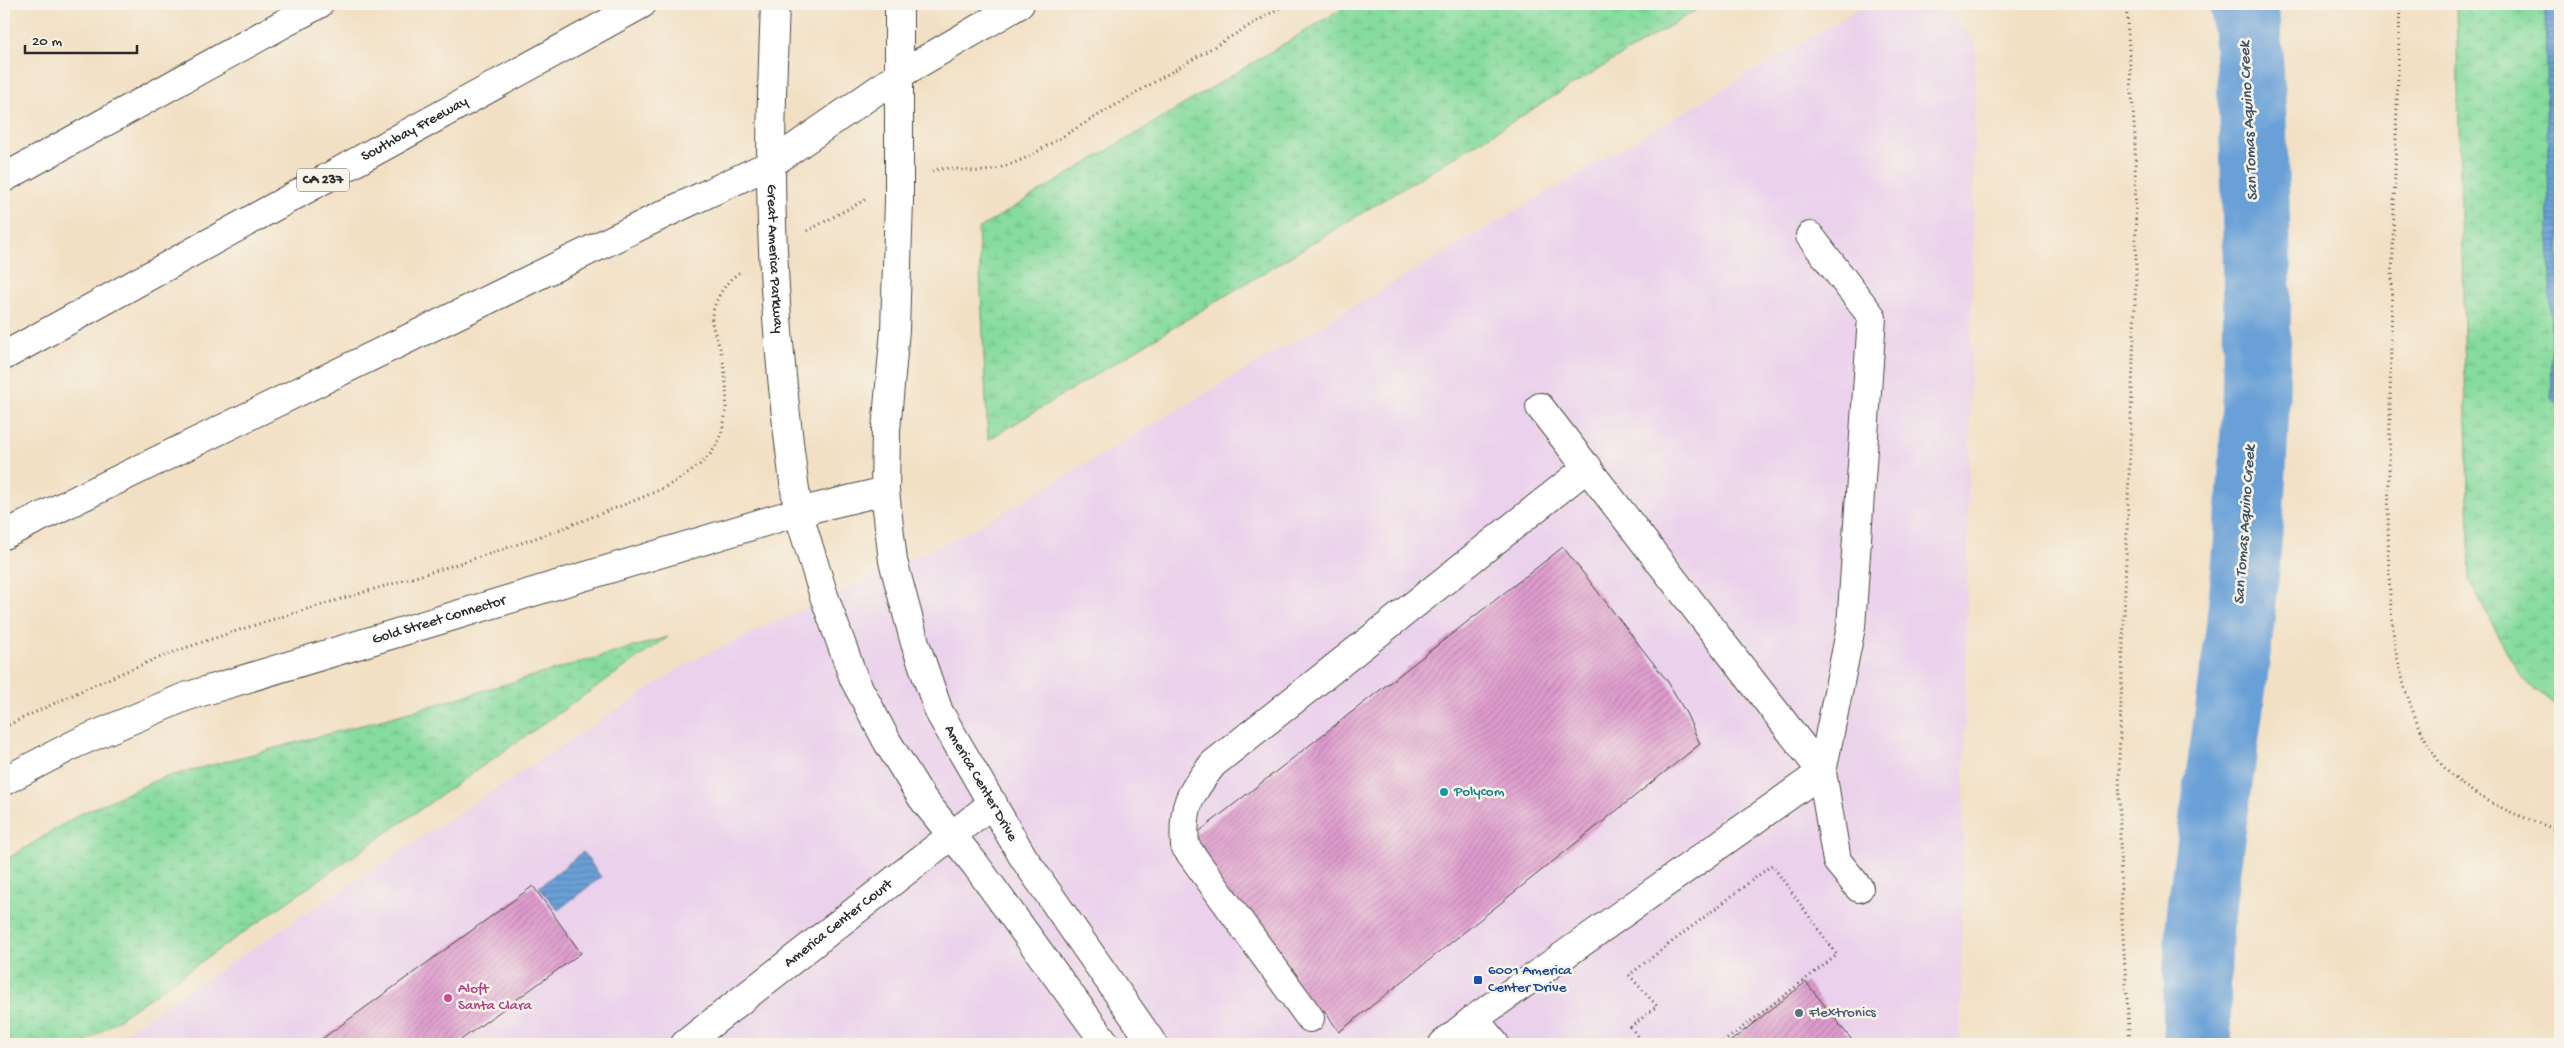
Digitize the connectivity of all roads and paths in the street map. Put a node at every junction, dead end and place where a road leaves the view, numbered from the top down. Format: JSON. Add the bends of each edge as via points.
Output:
{"nodes":[{"id":1,"x":319,"y":4,"type":"edge"},
{"id":2,"x":642,"y":4,"type":"edge"},
{"id":3,"x":775,"y":4,"type":"edge"},
{"id":4,"x":899,"y":4,"type":"edge"},
{"id":5,"x":1020,"y":4,"type":"edge"},
{"id":6,"x":1286,"y":4,"type":"edge"},
{"id":7,"x":2126,"y":4,"type":"edge"},
{"id":8,"x":2400,"y":4,"type":"edge"},
{"id":9,"x":899,"y":75,"type":"junction"},
{"id":10,"x":771,"y":164,"type":"junction"},
{"id":11,"x":4,"y":178,"type":"edge"},
{"id":12,"x":899,"y":181,"type":"junction"},
{"id":13,"x":1810,"y":236,"type":"dead end"},
{"id":14,"x":775,"y":248,"type":"junction"},
{"id":15,"x":4,"y":356,"type":"edge"},
{"id":16,"x":1540,"y":407,"type":"dead end"},
{"id":17,"x":1588,"y":467,"type":"junction"},
{"id":18,"x":884,"y":491,"type":"junction"},
{"id":19,"x":798,"y":512,"type":"junction"},
{"id":20,"x":4,"y":535,"type":"edge"},
{"id":21,"x":4,"y":727,"type":"edge"},
{"id":22,"x":1822,"y":772,"type":"junction"},
{"id":23,"x":4,"y":781,"type":"edge"},
{"id":24,"x":993,"y":803,"type":"junction"},
{"id":25,"x":2560,"y":831,"type":"edge"},
{"id":26,"x":950,"y":836,"type":"junction"},
{"id":27,"x":1859,"y":888,"type":"dead end"},
{"id":28,"x":1310,"y":1018,"type":"dead end"},
{"id":29,"x":1474,"y":1019,"type":"junction"},
{"id":30,"x":685,"y":1044,"type":"edge"},
{"id":31,"x":1106,"y":1044,"type":"edge"},
{"id":32,"x":1153,"y":1044,"type":"edge"},
{"id":33,"x":1443,"y":1044,"type":"edge"},
{"id":34,"x":1495,"y":1044,"type":"edge"},
{"id":35,"x":1643,"y":1044,"type":"edge"},
{"id":36,"x":1695,"y":1044,"type":"edge"},
{"id":37,"x":1699,"y":1044,"type":"edge"},
{"id":38,"x":1721,"y":1044,"type":"edge"},
{"id":39,"x":2130,"y":1044,"type":"edge"}],
"edges":[{"from":1,"to":11,"type":"main road"},
{"from":2,"to":15,"type":"main road","name":"Southbay Freeway","number":"CA 237"},
{"from":3,"to":10,"type":"main road","name":"Great America Parkway"},
{"from":4,"to":9,"type":"main road"},
{"from":5,"to":9,"type":"main road"},
{"from":6,"to":12,"type":"path","via":[[1014,163],[982,171],[946,166]]},
{"from":7,"to":39,"type":"path","via":[[2135,139],[2136,274],[2119,761],[2122,905]]},
{"from":8,"to":25,"type":"path","via":[[2389,527],[2394,639],[2407,691],[2423,733],[2442,765],[2475,794]]},
{"from":9,"to":10,"type":"main road"},
{"from":9,"to":12,"type":"main road"},
{"from":10,"to":14,"type":"main road","name":"Great America Parkway"},
{"from":10,"to":20,"type":"main road"},
{"from":12,"to":14,"type":"path"},
{"from":12,"to":18,"type":"main road","via":[[895,330]]},
{"from":13,"to":22,"type":"main road","via":[[1872,317],[1851,627]]},
{"from":14,"to":19,"type":"main road","name":"Great America Parkway","via":[[781,359]]},
{"from":14,"to":21,"type":"path","via":[[726,282],[711,317],[727,387],[725,419],[718,443],[704,461],[658,491],[548,534],[210,639],[104,681]]},
{"from":16,"to":17,"type":"main road"},
{"from":17,"to":22,"type":"main road"},
{"from":17,"to":28,"type":"main road","via":[[1213,764],[1190,794],[1183,822],[1184,846]]},
{"from":18,"to":19,"type":"main road","name":"Gold Street Connector"},
{"from":18,"to":24,"type":"main road","name":"America Center Drive","via":[[893,561],[915,643],[936,704]]},
{"from":19,"to":23,"type":"main road","name":"Gold Street Connector","via":[[185,697],[77,743]]},
{"from":19,"to":26,"type":"main road","via":[[854,679],[888,743]]},
{"from":22,"to":27,"type":"main road","via":[[1837,861]]},
{"from":22,"to":29,"type":"main road"},
{"from":24,"to":26,"type":"main road","name":"America Center Court"},
{"from":24,"to":32,"type":"main road","name":"America Center Drive","via":[[1023,856]]},
{"from":26,"to":30,"type":"main road","name":"America Center Court"},
{"from":26,"to":31,"type":"main road","via":[[975,864]]},
{"from":29,"to":33,"type":"main road"},
{"from":29,"to":34,"type":"main road"},
{"from":35,"to":38,"type":"path","via":[[1631,1027],[1657,1006],[1629,975],[1772,866],[1836,955]]},
{"from":36,"to":37,"type":"path"}]}
